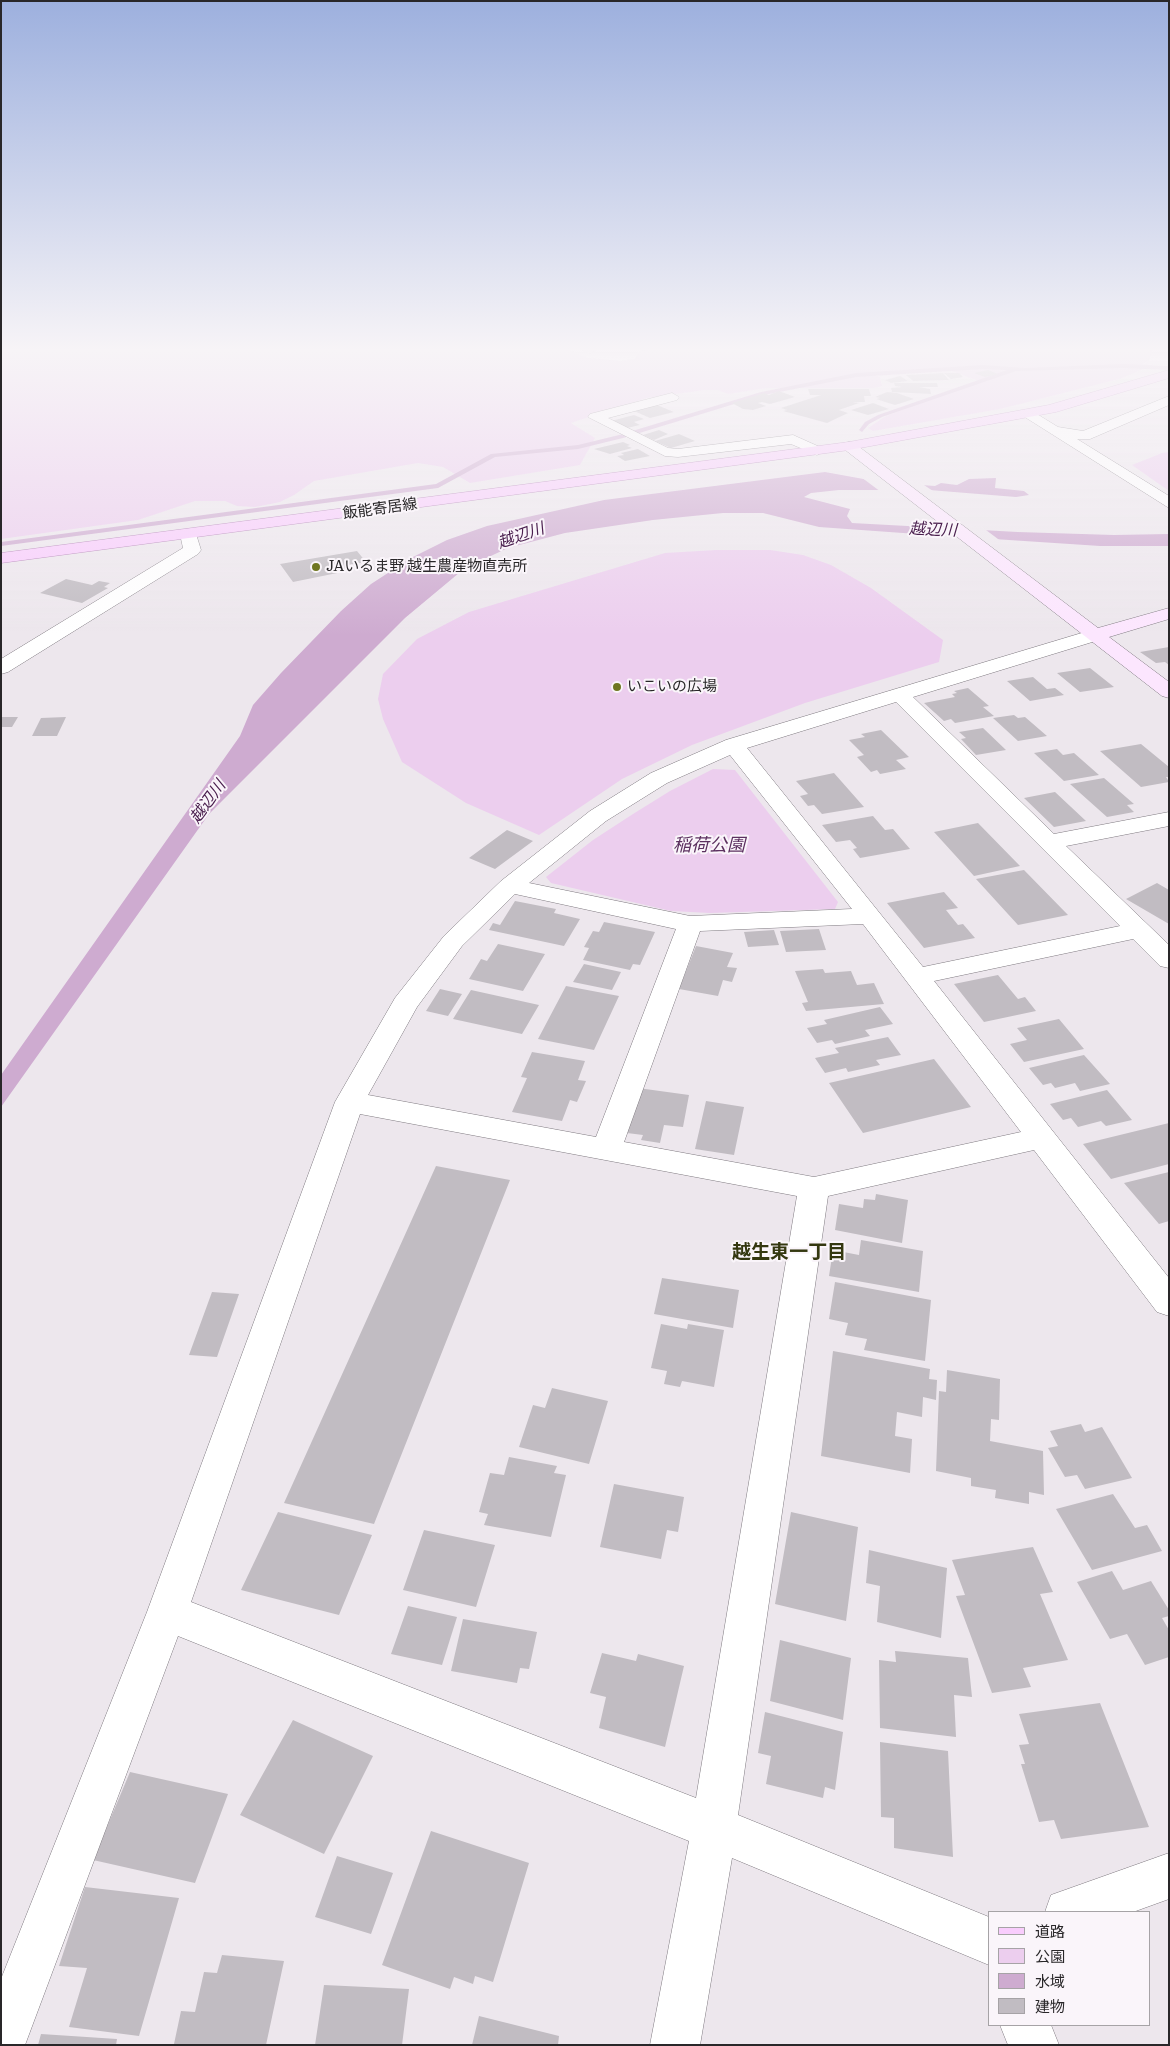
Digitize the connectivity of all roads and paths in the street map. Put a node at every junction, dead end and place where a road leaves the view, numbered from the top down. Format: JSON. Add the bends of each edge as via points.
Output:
{"nodes":[{"id":1,"x":652,"y":445,"type":"edge"},
{"id":2,"x":740,"y":445,"type":"edge"},
{"id":3,"x":806,"y":445,"type":"edge"},
{"id":4,"x":1076,"y":445,"type":"edge"},
{"id":5,"x":849,"y":446,"type":"joint"},
{"id":6,"x":817,"y":451,"type":"junction"},
{"id":7,"x":1169,"y":503,"type":"edge"},
{"id":8,"x":188,"y":534,"type":"junction"},
{"id":9,"x":1,"y":558,"type":"edge"},
{"id":10,"x":1169,"y":614,"type":"edge"},
{"id":11,"x":1083,"y":626,"type":"junction"},
{"id":12,"x":1,"y":668,"type":"edge"},
{"id":13,"x":1169,"y":692,"type":"edge"},
{"id":14,"x":900,"y":695,"type":"junction"},
{"id":15,"x":734,"y":745,"type":"junction"},
{"id":16,"x":1169,"y":819,"type":"edge"},
{"id":17,"x":1049,"y":842,"type":"junction"},
{"id":18,"x":510,"y":886,"type":"junction"},
{"id":19,"x":870,"y":916,"type":"junction"},
{"id":20,"x":690,"y":924,"type":"junction"},
{"id":21,"x":1138,"y":930,"type":"junction"},
{"id":22,"x":1169,"y":960,"type":"edge"},
{"id":23,"x":917,"y":976,"type":"junction"},
{"id":24,"x":350,"y":1102,"type":"junction"},
{"id":25,"x":1042,"y":1138,"type":"junction"},
{"id":26,"x":606,"y":1150,"type":"junction"},
{"id":27,"x":814,"y":1188,"type":"junction"},
{"id":28,"x":1169,"y":1303,"type":"edge"},
{"id":29,"x":167,"y":1612,"type":"junction"},
{"id":30,"x":714,"y":1828,"type":"junction"},
{"id":31,"x":1169,"y":1876,"type":"edge"},
{"id":32,"x":1071,"y":1911,"type":"edge"},
{"id":33,"x":988,"y":1943,"type":"edge"},
{"id":34,"x":1025,"y":2026,"type":"edge"},
{"id":35,"x":1,"y":2043,"type":"edge"},
{"id":36,"x":676,"y":2045,"type":"edge"},
{"id":37,"x":1034,"y":2045,"type":"edge"}],
"edges":[{"from":1,"to":2,"type":"street","via":[[665,452],[678,453]]},
{"from":3,"to":6,"type":"street"},
{"from":4,"to":7,"type":"street"},
{"from":5,"to":6,"type":"main road","name":"飯能寄居線"},
{"from":5,"to":11,"type":"street"},
{"from":6,"to":8,"type":"main road","name":"飯能寄居線"},
{"from":8,"to":9,"type":"main road","name":"飯能寄居線"},
{"from":8,"to":12,"type":"street","via":[[192,550]]},
{"from":10,"to":11,"type":"street"},
{"from":11,"to":13,"type":"street"},
{"from":11,"to":14,"type":"street"},
{"from":14,"to":15,"type":"street"},
{"from":14,"to":17,"type":"street"},
{"from":15,"to":18,"type":"street","via":[[659,778],[598,816]]},
{"from":15,"to":19,"type":"street"},
{"from":16,"to":17,"type":"street"},
{"from":17,"to":21,"type":"street"},
{"from":18,"to":20,"type":"street"},
{"from":18,"to":24,"type":"street","via":[[453,942],[405,1004]]},
{"from":19,"to":20,"type":"street"},
{"from":19,"to":23,"type":"street"},
{"from":20,"to":26,"type":"street"},
{"from":21,"to":22,"type":"street"},
{"from":21,"to":23,"type":"street"},
{"from":23,"to":25,"type":"street"},
{"from":24,"to":26,"type":"street"},
{"from":24,"to":29,"type":"street"},
{"from":25,"to":27,"type":"street"},
{"from":25,"to":28,"type":"street"},
{"from":26,"to":27,"type":"street"},
{"from":27,"to":30,"type":"street"},
{"from":29,"to":30,"type":"street"},
{"from":29,"to":35,"type":"street"},
{"from":30,"to":33,"type":"street"},
{"from":30,"to":36,"type":"street"},
{"from":31,"to":32,"type":"street"},
{"from":34,"to":37,"type":"street"}]}
